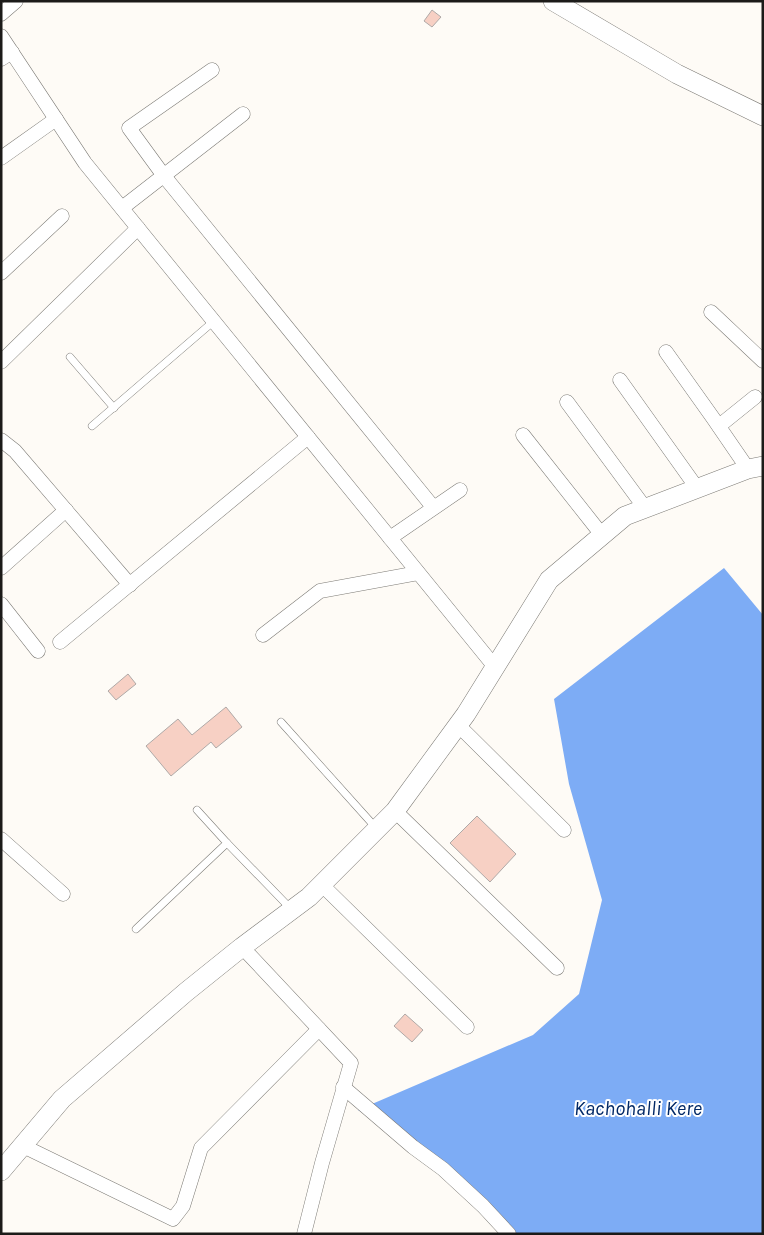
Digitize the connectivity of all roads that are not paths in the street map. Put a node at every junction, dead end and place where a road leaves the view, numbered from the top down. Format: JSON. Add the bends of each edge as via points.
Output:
{"nodes":[{"id":1,"x":16,"y":1,"type":"edge"},
{"id":2,"x":553,"y":1,"type":"edge"},
{"id":3,"x":1,"y":14,"type":"edge"},
{"id":4,"x":1,"y":36,"type":"edge"},
{"id":5,"x":7,"y":56,"type":"edge"},
{"id":6,"x":212,"y":70,"type":"dead end"},
{"id":7,"x":243,"y":114,"type":"dead end"},
{"id":8,"x":763,"y":116,"type":"edge"},
{"id":9,"x":56,"y":119,"type":"junction"},
{"id":10,"x":1,"y":158,"type":"edge"},
{"id":11,"x":164,"y":176,"type":"junction"},
{"id":12,"x":122,"y":208,"type":"junction"},
{"id":13,"x":62,"y":216,"type":"dead end"},
{"id":14,"x":138,"y":228,"type":"junction"},
{"id":15,"x":1,"y":273,"type":"edge"},
{"id":16,"x":711,"y":312,"type":"dead end"},
{"id":17,"x":214,"y":321,"type":"junction"},
{"id":18,"x":666,"y":352,"type":"dead end"},
{"id":19,"x":70,"y":358,"type":"dead end"},
{"id":20,"x":763,"y":361,"type":"edge"},
{"id":21,"x":1,"y":362,"type":"edge"},
{"id":22,"x":620,"y":380,"type":"dead end"},
{"id":23,"x":755,"y":397,"type":"dead end"},
{"id":24,"x":567,"y":402,"type":"dead end"},
{"id":25,"x":114,"y":408,"type":"junction"},
{"id":26,"x":92,"y":426,"type":"dead end"},
{"id":27,"x":719,"y":426,"type":"junction"},
{"id":28,"x":523,"y":435,"type":"dead end"},
{"id":29,"x":308,"y":437,"type":"junction"},
{"id":30,"x":1,"y":440,"type":"edge"},
{"id":31,"x":755,"y":467,"type":"edge"},
{"id":32,"x":697,"y":488,"type":"junction"},
{"id":33,"x":460,"y":490,"type":"dead end"},
{"id":34,"x":433,"y":507,"type":"junction"},
{"id":35,"x":645,"y":508,"type":"junction"},
{"id":36,"x":66,"y":510,"type":"junction"},
{"id":37,"x":602,"y":535,"type":"junction"},
{"id":38,"x":390,"y":538,"type":"junction"},
{"id":39,"x":1,"y":568,"type":"edge"},
{"id":40,"x":418,"y":573,"type":"junction"},
{"id":41,"x":130,"y":584,"type":"junction"},
{"id":42,"x":1,"y":604,"type":"edge"},
{"id":43,"x":263,"y":635,"type":"dead end"},
{"id":44,"x":60,"y":642,"type":"dead end"},
{"id":45,"x":38,"y":650,"type":"dead end"},
{"id":46,"x":495,"y":667,"type":"junction"},
{"id":47,"x":281,"y":722,"type":"dead end"},
{"id":48,"x":458,"y":725,"type":"junction"},
{"id":49,"x":197,"y":810,"type":"dead end"},
{"id":50,"x":395,"y":811,"type":"junction"},
{"id":51,"x":378,"y":829,"type":"junction"},
{"id":52,"x":564,"y":830,"type":"dead end"},
{"id":53,"x":1,"y":840,"type":"edge"},
{"id":54,"x":227,"y":843,"type":"junction"},
{"id":55,"x":322,"y":884,"type":"junction"},
{"id":56,"x":63,"y":894,"type":"dead end"},
{"id":57,"x":292,"y":910,"type":"junction"},
{"id":58,"x":136,"y":929,"type":"dead end"},
{"id":59,"x":242,"y":947,"type":"junction"},
{"id":60,"x":557,"y":968,"type":"dead end"},
{"id":61,"x":467,"y":1027,"type":"dead end"},
{"id":62,"x":319,"y":1029,"type":"junction"},
{"id":63,"x":343,"y":1087,"type":"junction"},
{"id":64,"x":23,"y":1146,"type":"junction"},
{"id":65,"x":1,"y":1171,"type":"edge"},
{"id":66,"x":304,"y":1234,"type":"edge"},
{"id":67,"x":508,"y":1234,"type":"edge"}],
"edges":[{"from":1,"to":3,"type":"street"},
{"from":2,"to":8,"type":"street","via":[[677,74]]},
{"from":4,"to":5,"type":"street"},
{"from":5,"to":9,"type":"street"},
{"from":6,"to":11,"type":"street","via":[[129,128]]},
{"from":7,"to":11,"type":"street"},
{"from":9,"to":10,"type":"street"},
{"from":9,"to":12,"type":"street","via":[[85,163]]},
{"from":11,"to":12,"type":"street"},
{"from":11,"to":34,"type":"street"},
{"from":12,"to":14,"type":"street"},
{"from":13,"to":15,"type":"street"},
{"from":14,"to":17,"type":"street"},
{"from":14,"to":21,"type":"street"},
{"from":16,"to":20,"type":"street"},
{"from":17,"to":25,"type":"lane"},
{"from":17,"to":29,"type":"street"},
{"from":18,"to":27,"type":"street"},
{"from":19,"to":25,"type":"lane"},
{"from":22,"to":32,"type":"street"},
{"from":23,"to":27,"type":"street"},
{"from":24,"to":35,"type":"street"},
{"from":25,"to":26,"type":"lane"},
{"from":27,"to":31,"type":"street"},
{"from":28,"to":37,"type":"street"},
{"from":29,"to":38,"type":"street"},
{"from":29,"to":41,"type":"street"},
{"from":30,"to":36,"type":"street"},
{"from":31,"to":32,"type":"street"},
{"from":32,"to":35,"type":"street"},
{"from":33,"to":34,"type":"street"},
{"from":34,"to":38,"type":"street"},
{"from":35,"to":37,"type":"street","via":[[624,516]]},
{"from":36,"to":39,"type":"street"},
{"from":36,"to":41,"type":"street"},
{"from":37,"to":46,"type":"street","via":[[549,580]]},
{"from":38,"to":40,"type":"street"},
{"from":40,"to":43,"type":"street","via":[[320,591]]},
{"from":40,"to":46,"type":"street"},
{"from":41,"to":44,"type":"street"},
{"from":42,"to":45,"type":"street"},
{"from":46,"to":48,"type":"street"},
{"from":47,"to":51,"type":"lane"},
{"from":48,"to":50,"type":"street"},
{"from":48,"to":52,"type":"street"},
{"from":49,"to":54,"type":"lane"},
{"from":50,"to":51,"type":"street"},
{"from":50,"to":60,"type":"street"},
{"from":51,"to":55,"type":"street"},
{"from":53,"to":56,"type":"street"},
{"from":54,"to":57,"type":"lane"},
{"from":54,"to":58,"type":"lane"},
{"from":55,"to":57,"type":"street"},
{"from":55,"to":61,"type":"street"},
{"from":57,"to":59,"type":"street"},
{"from":59,"to":62,"type":"street"},
{"from":59,"to":64,"type":"street","via":[[62,1099]]},
{"from":62,"to":63,"type":"street","via":[[350,1063]]},
{"from":62,"to":64,"type":"street","via":[[201,1148],[184,1206],[173,1219]]},
{"from":63,"to":66,"type":"street"},
{"from":63,"to":67,"type":"street","via":[[443,1169]]},
{"from":64,"to":65,"type":"street"}]}
